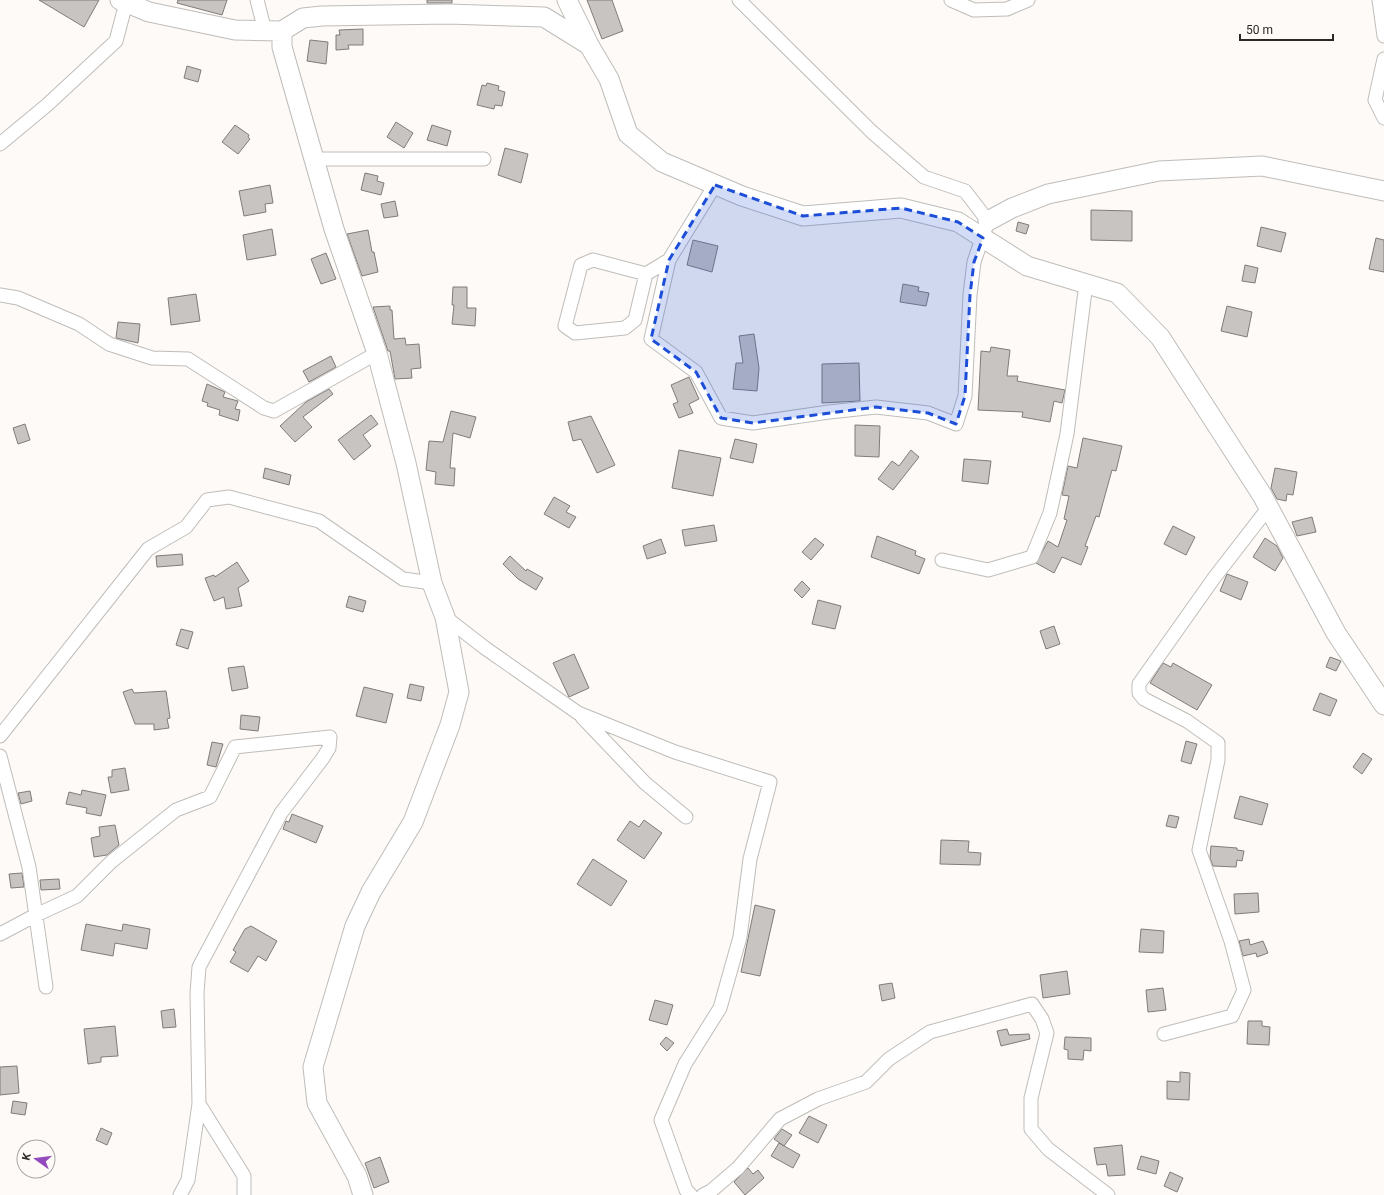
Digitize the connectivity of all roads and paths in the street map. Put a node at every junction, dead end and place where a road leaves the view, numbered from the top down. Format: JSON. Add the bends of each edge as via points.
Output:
{"nodes":[{"id":1,"x":256,"y":0,"type":"edge"},
{"id":2,"x":567,"y":0,"type":"edge"},
{"id":3,"x":739,"y":0,"type":"edge"},
{"id":4,"x":951,"y":0,"type":"edge"},
{"id":5,"x":1028,"y":0,"type":"edge"},
{"id":6,"x":1379,"y":0,"type":"edge"},
{"id":7,"x":123,"y":1,"type":"edge"},
{"id":8,"x":274,"y":31,"type":"junction"},
{"id":9,"x":1384,"y":36,"type":"edge"},
{"id":10,"x":589,"y":45,"type":"junction"},
{"id":11,"x":1384,"y":59,"type":"edge"},
{"id":12,"x":1384,"y":118,"type":"edge"},
{"id":13,"x":0,"y":144,"type":"edge"},
{"id":14,"x":314,"y":159,"type":"junction"},
{"id":15,"x":484,"y":159,"type":"dead end"},
{"id":16,"x":715,"y":185,"type":"junction"},
{"id":17,"x":1384,"y":191,"type":"edge"},
{"id":18,"x":986,"y":230,"type":"junction"},
{"id":19,"x":669,"y":260,"type":"junction"},
{"id":20,"x":646,"y":274,"type":"junction"},
{"id":21,"x":1086,"y":283,"type":"junction"},
{"id":22,"x":0,"y":295,"type":"edge"},
{"id":23,"x":377,"y":353,"type":"junction"},
{"id":24,"x":1269,"y":507,"type":"junction"},
{"id":25,"x":942,"y":560,"type":"dead end"},
{"id":26,"x":432,"y":583,"type":"junction"},
{"id":27,"x":445,"y":617,"type":"junction"},
{"id":28,"x":1384,"y":705,"type":"edge"},
{"id":29,"x":578,"y":713,"type":"junction"},
{"id":30,"x":0,"y":736,"type":"edge"},
{"id":31,"x":0,"y":756,"type":"edge"},
{"id":32,"x":686,"y":817,"type":"dead end"},
{"id":33,"x":36,"y":915,"type":"junction"},
{"id":34,"x":0,"y":934,"type":"edge"},
{"id":35,"x":46,"y":988,"type":"dead end"},
{"id":36,"x":1164,"y":1034,"type":"dead end"},
{"id":37,"x":199,"y":1104,"type":"junction"},
{"id":38,"x":180,"y":1195,"type":"edge"},
{"id":39,"x":244,"y":1195,"type":"edge"},
{"id":40,"x":363,"y":1195,"type":"edge"},
{"id":41,"x":691,"y":1195,"type":"edge"},
{"id":42,"x":703,"y":1195,"type":"edge"},
{"id":43,"x":1108,"y":1195,"type":"edge"}],
"edges":[{"from":1,"to":8,"type":"street"},
{"from":2,"to":10,"type":"street"},
{"from":3,"to":18,"type":"street","via":[[872,132],[924,177],[965,191]]},
{"from":4,"to":5,"type":"street","via":[[974,10],[1007,9]]},
{"from":6,"to":9,"type":"street"},
{"from":7,"to":8,"type":"street","via":[[148,12],[235,30]]},
{"from":7,"to":13,"type":"street","via":[[116,42]]},
{"from":8,"to":10,"type":"street","via":[[303,18],[322,16],[448,14],[544,17]]},
{"from":8,"to":14,"type":"street","via":[[282,46]]},
{"from":10,"to":16,"type":"street","via":[[609,79],[628,134],[662,162]]},
{"from":11,"to":12,"type":"street","via":[[1375,100]]},
{"from":14,"to":15,"type":"street"},
{"from":14,"to":23,"type":"street","via":[[334,228]]},
{"from":16,"to":18,"type":"street","via":[[803,216],[901,208]]},
{"from":16,"to":19,"type":"street"},
{"from":17,"to":18,"type":"street","via":[[1262,166],[1158,171],[1048,194],[1012,208]]},
{"from":18,"to":19,"type":"street","via":[[974,262],[970,295],[966,396],[956,424],[928,413],[876,408],[753,423],[721,418],[696,372],[650,339]]},
{"from":18,"to":21,"type":"street","via":[[1027,266]]},
{"from":19,"to":20,"type":"street"},
{"from":20,"to":20,"type":"street","via":[[593,260],[581,265],[565,326],[575,333],[625,328],[635,320]]},
{"from":21,"to":24,"type":"street","via":[[1117,293],[1160,337]]},
{"from":21,"to":25,"type":"street","via":[[1067,434],[1050,512],[1032,557],[988,570]]},
{"from":22,"to":23,"type":"street","via":[[18,298],[79,324],[109,344],[152,358],[188,359],[264,408],[274,411]]},
{"from":23,"to":26,"type":"street","via":[[406,463]]},
{"from":24,"to":28,"type":"street","via":[[1336,633]]},
{"from":24,"to":36,"type":"street","via":[[1214,578],[1139,684],[1144,699],[1187,721],[1218,743],[1218,760],[1199,850],[1231,941],[1244,990],[1232,1016]]},
{"from":26,"to":27,"type":"street"},
{"from":26,"to":30,"type":"street","via":[[403,579],[319,521],[229,497],[207,500],[186,527],[148,548]]},
{"from":27,"to":29,"type":"street"},
{"from":27,"to":40,"type":"street","via":[[459,692],[450,726],[414,822],[371,892],[355,926],[314,1068],[317,1103],[357,1176]]},
{"from":29,"to":32,"type":"street","via":[[645,783]]},
{"from":29,"to":41,"type":"street","via":[[675,752],[770,782],[750,859],[740,937],[720,1008],[685,1064],[661,1120],[686,1190]]},
{"from":31,"to":33,"type":"street","via":[[29,867]]},
{"from":33,"to":34,"type":"street"},
{"from":33,"to":35,"type":"street"},
{"from":33,"to":37,"type":"street","via":[[76,896],[111,862],[176,810],[210,797],[235,747],[330,737],[329,748],[323,758],[281,813],[199,967]]},
{"from":37,"to":38,"type":"street","via":[[188,1180]]},
{"from":37,"to":39,"type":"street","via":[[244,1176]]},
{"from":42,"to":43,"type":"street","via":[[738,1168],[780,1120],[818,1099],[866,1082],[890,1059],[930,1032],[1032,1004],[1047,1033],[1031,1098],[1031,1129],[1048,1149]]}]}
